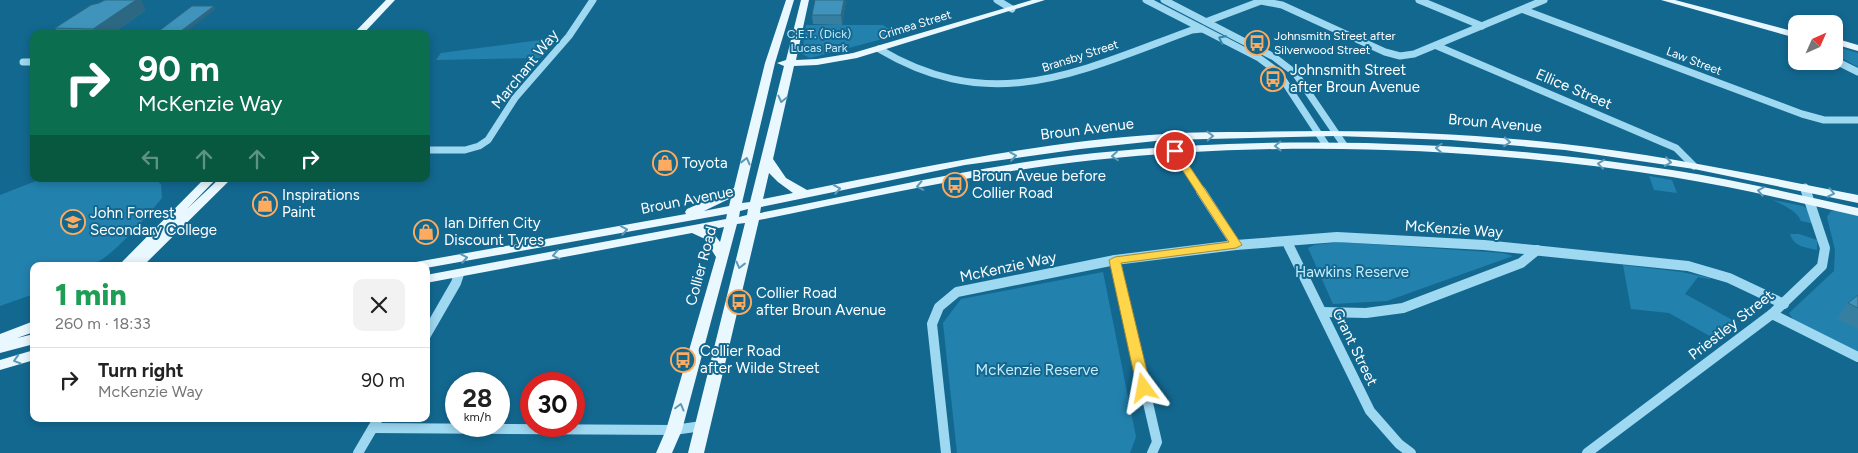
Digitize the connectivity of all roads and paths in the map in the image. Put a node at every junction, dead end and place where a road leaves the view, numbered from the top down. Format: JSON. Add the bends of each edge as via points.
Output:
{"nodes":[{"id":1,"x":391,"y":0,"type":"edge"},
{"id":2,"x":401,"y":0,"type":"edge"},
{"id":3,"x":593,"y":0,"type":"edge"},
{"id":4,"x":790,"y":0,"type":"edge"},
{"id":5,"x":805,"y":0,"type":"edge"},
{"id":6,"x":997,"y":0,"type":"edge"},
{"id":7,"x":1041,"y":0,"type":"edge"},
{"id":8,"x":1146,"y":0,"type":"edge"},
{"id":9,"x":1164,"y":0,"type":"edge"},
{"id":10,"x":1419,"y":0,"type":"edge"},
{"id":11,"x":1544,"y":0,"type":"edge"},
{"id":12,"x":1665,"y":0,"type":"edge"},
{"id":13,"x":1678,"y":0,"type":"edge"},
{"id":14,"x":1012,"y":9,"type":"junction"},
{"id":15,"x":1524,"y":10,"type":"junction"},
{"id":16,"x":1208,"y":22,"type":"junction"},
{"id":17,"x":1482,"y":26,"type":"junction"},
{"id":18,"x":1202,"y":29,"type":"junction"},
{"id":19,"x":361,"y":30,"type":"edge"},
{"id":20,"x":372,"y":30,"type":"edge"},
{"id":21,"x":1788,"y":30,"type":"edge"},
{"id":22,"x":1788,"y":33,"type":"edge"},
{"id":23,"x":1437,"y":46,"type":"junction"},
{"id":24,"x":1843,"y":46,"type":"edge"},
{"id":25,"x":879,"y":49,"type":"junction"},
{"id":26,"x":1858,"y":50,"type":"edge"},
{"id":27,"x":23,"y":62,"type":"dead end"},
{"id":28,"x":30,"y":62,"type":"edge"},
{"id":29,"x":1843,"y":64,"type":"edge"},
{"id":30,"x":789,"y":66,"type":"junction"},
{"id":31,"x":770,"y":67,"type":"junction"},
{"id":32,"x":1858,"y":72,"type":"edge"},
{"id":33,"x":1858,"y":120,"type":"edge"},
{"id":34,"x":1336,"y":133,"type":"junction"},
{"id":35,"x":1320,"y":134,"type":"junction"},
{"id":36,"x":1326,"y":145,"type":"junction"},
{"id":37,"x":1344,"y":145,"type":"junction"},
{"id":38,"x":430,"y":150,"type":"edge"},
{"id":39,"x":1175,"y":151,"type":"junction"},
{"id":40,"x":766,"y":157,"type":"junction"},
{"id":41,"x":1694,"y":166,"type":"junction"},
{"id":42,"x":207,"y":182,"type":"edge"},
{"id":43,"x":222,"y":182,"type":"edge"},
{"id":44,"x":1804,"y":187,"type":"junction"},
{"id":45,"x":738,"y":191,"type":"junction"},
{"id":46,"x":806,"y":194,"type":"junction"},
{"id":47,"x":1858,"y":199,"type":"edge"},
{"id":48,"x":1809,"y":200,"type":"junction"},
{"id":49,"x":753,"y":211,"type":"junction"},
{"id":50,"x":1858,"y":212,"type":"edge"},
{"id":51,"x":733,"y":215,"type":"junction"},
{"id":52,"x":650,"y":225,"type":"junction"},
{"id":53,"x":690,"y":230,"type":"junction"},
{"id":54,"x":1287,"y":242,"type":"junction"},
{"id":55,"x":1236,"y":245,"type":"junction"},
{"id":56,"x":1537,"y":250,"type":"junction"},
{"id":57,"x":722,"y":257,"type":"junction"},
{"id":58,"x":1115,"y":260,"type":"junction"},
{"id":59,"x":128,"y":262,"type":"edge"},
{"id":60,"x":140,"y":262,"type":"edge"},
{"id":61,"x":430,"y":264,"type":"edge"},
{"id":62,"x":459,"y":274,"type":"junction"},
{"id":63,"x":430,"y":278,"type":"edge"},
{"id":64,"x":1784,"y":304,"type":"junction"},
{"id":65,"x":1323,"y":312,"type":"junction"},
{"id":66,"x":1772,"y":314,"type":"junction"},
{"id":67,"x":30,"y":328,"type":"edge"},
{"id":68,"x":430,"y":328,"type":"edge"},
{"id":69,"x":0,"y":340,"type":"edge"},
{"id":70,"x":30,"y":340,"type":"edge"},
{"id":71,"x":0,"y":348,"type":"edge"},
{"id":72,"x":30,"y":356,"type":"edge"},
{"id":73,"x":1858,"y":357,"type":"edge"},
{"id":74,"x":0,"y":365,"type":"edge"},
{"id":75,"x":375,"y":423,"type":"edge"},
{"id":76,"x":702,"y":426,"type":"junction"},
{"id":77,"x":674,"y":430,"type":"junction"},
{"id":78,"x":358,"y":453,"type":"edge"},
{"id":79,"x":664,"y":453,"type":"edge"},
{"id":80,"x":696,"y":453,"type":"edge"},
{"id":81,"x":946,"y":453,"type":"edge"},
{"id":82,"x":1152,"y":453,"type":"edge"},
{"id":83,"x":1411,"y":453,"type":"edge"},
{"id":84,"x":1587,"y":453,"type":"edge"}],
"edges":[{"from":1,"to":19,"type":"main road"},
{"from":2,"to":20,"type":"main road"},
{"from":3,"to":38,"type":"street","name":"Marchant Way","via":[[569,36],[515,98],[488,140],[472,148]]},
{"from":4,"to":31,"type":"main road","name":"Collier Road"},
{"from":5,"to":30,"type":"main road"},
{"from":6,"to":14,"type":"street"},
{"from":7,"to":14,"type":"main road","name":"Crimea Street"},
{"from":8,"to":18,"type":"street"},
{"from":9,"to":16,"type":"street"},
{"from":10,"to":17,"type":"street"},
{"from":11,"to":15,"type":"street"},
{"from":12,"to":22,"type":"main road"},
{"from":13,"to":21,"type":"main road"},
{"from":14,"to":25,"type":"main road","name":"Crimea Street"},
{"from":15,"to":17,"type":"street"},
{"from":15,"to":33,"type":"street","name":"Law Street","via":[[1802,114],[1824,120]]},
{"from":16,"to":23,"type":"street","via":[[1261,1],[1269,1],[1385,52],[1400,56]]},
{"from":16,"to":34,"type":"street","via":[[1274,57],[1295,73]]},
{"from":17,"to":23,"type":"street"},
{"from":18,"to":25,"type":"street","name":"Bransby Street","via":[[1057,78],[1024,84],[946,79],[916,70]]},
{"from":35,"to":18,"type":"street","one_way":true,"via":[[1278,72],[1259,58]]},
{"from":23,"to":41,"type":"street","name":"Ellice Street","via":[[1676,148]]},
{"from":24,"to":26,"type":"main road"},
{"from":25,"to":30,"type":"main road","name":"Crimea Street","via":[[818,68]]},
{"from":27,"to":28,"type":"street"},
{"from":29,"to":32,"type":"street"},
{"from":30,"to":31,"type":"main road","name":"Crimea Street"},
{"from":30,"to":40,"type":"main road","one_way":true},
{"from":45,"to":31,"type":"main road","name":"Collier Road","one_way":true},
{"from":34,"to":35,"type":"main road","name":"Broun Avenue"},
{"from":34,"to":37,"type":"street"},
{"from":34,"to":41,"type":"main road","name":"Broun Avenue","one_way":true,"via":[[1451,137],[1556,146]]},
{"from":35,"to":36,"type":"street"},
{"from":46,"to":35,"type":"main road","name":"Broun Avenue","one_way":true,"via":[[965,162],[1080,146],[1166,137]]},
{"from":36,"to":37,"type":"main road","name":"Broun Avenue"},
{"from":36,"to":39,"type":"main road","name":"Broun Avenue","one_way":true},
{"from":48,"to":37,"type":"main road","name":"Broun Avenue","one_way":true,"via":[[1673,174],[1564,160],[1458,149]]},
{"from":39,"to":49,"type":"main road","name":"Broun Avenue","one_way":true,"via":[[1091,158]]},
{"from":39,"to":55,"type":"street"},
{"from":40,"to":46,"type":"main road","via":[[781,180],[790,188]]},
{"from":40,"to":49,"type":"main road"},
{"from":41,"to":44,"type":"main road","name":"Broun Avenue"},
{"from":42,"to":59,"type":"main road"},
{"from":43,"to":60,"type":"main road"},
{"from":44,"to":47,"type":"main road","name":"Broun Avenue","one_way":true},
{"from":44,"to":48,"type":"street","name":"Priestley Street"},
{"from":45,"to":51,"type":"main road","name":"Collier Road"},
{"from":45,"to":52,"type":"main road","via":[[694,211]]},
{"from":46,"to":49,"type":"main road","name":"Broun Avenue"},
{"from":48,"to":50,"type":"main road","name":"Broun Avenue"},
{"from":48,"to":64,"type":"street","name":"Priestley Street","via":[[1825,248],[1822,266]]},
{"from":49,"to":51,"type":"main road","name":"Broun Avenue"},
{"from":49,"to":76,"type":"main road","one_way":true},
{"from":51,"to":52,"type":"main road","name":"Broun Avenue"},
{"from":51,"to":53,"type":"main road","name":"Broun Avenue"},
{"from":51,"to":57,"type":"main road","name":"Collier Road"},
{"from":61,"to":52,"type":"main road","name":"Broun Avenue","one_way":true},
{"from":53,"to":57,"type":"main road","via":[[710,236]]},
{"from":53,"to":62,"type":"main road","name":"Broun Avenue","one_way":true},
{"from":54,"to":55,"type":"street","name":"McKenzie Way"},
{"from":54,"to":56,"type":"street","name":"McKenzie Way","via":[[1337,236]]},
{"from":54,"to":65,"type":"street","name":"Grant Street"},
{"from":55,"to":58,"type":"street","name":"McKenzie Way"},
{"from":56,"to":64,"type":"street","name":"McKenzie Way","via":[[1688,266],[1729,278]]},
{"from":56,"to":65,"type":"street","via":[[1521,263],[1404,308],[1366,313]]},
{"from":77,"to":57,"type":"main road","name":"Collier Road","one_way":true},
{"from":58,"to":81,"type":"street","name":"McKenzie Way","via":[[956,292],[939,307],[932,324]]},
{"from":58,"to":82,"type":"street","via":[[1156,442]]},
{"from":62,"to":63,"type":"main road","name":"Broun Avenue"},
{"from":62,"to":68,"type":"street"},
{"from":64,"to":66,"type":"street","name":"Priestley Street"},
{"from":65,"to":83,"type":"street","name":"Grant Street","via":[[1370,411]]},
{"from":66,"to":73,"type":"street"},
{"from":66,"to":84,"type":"street","name":"Priestley Street"},
{"from":67,"to":69,"type":"main road"},
{"from":70,"to":71,"type":"main road"},
{"from":72,"to":74,"type":"main road","one_way":true},
{"from":75,"to":77,"type":"street"},
{"from":75,"to":78,"type":"street"},
{"from":76,"to":77,"type":"street"},
{"from":76,"to":80,"type":"main road"},
{"from":77,"to":79,"type":"main road","name":"Collier Road"}]}
